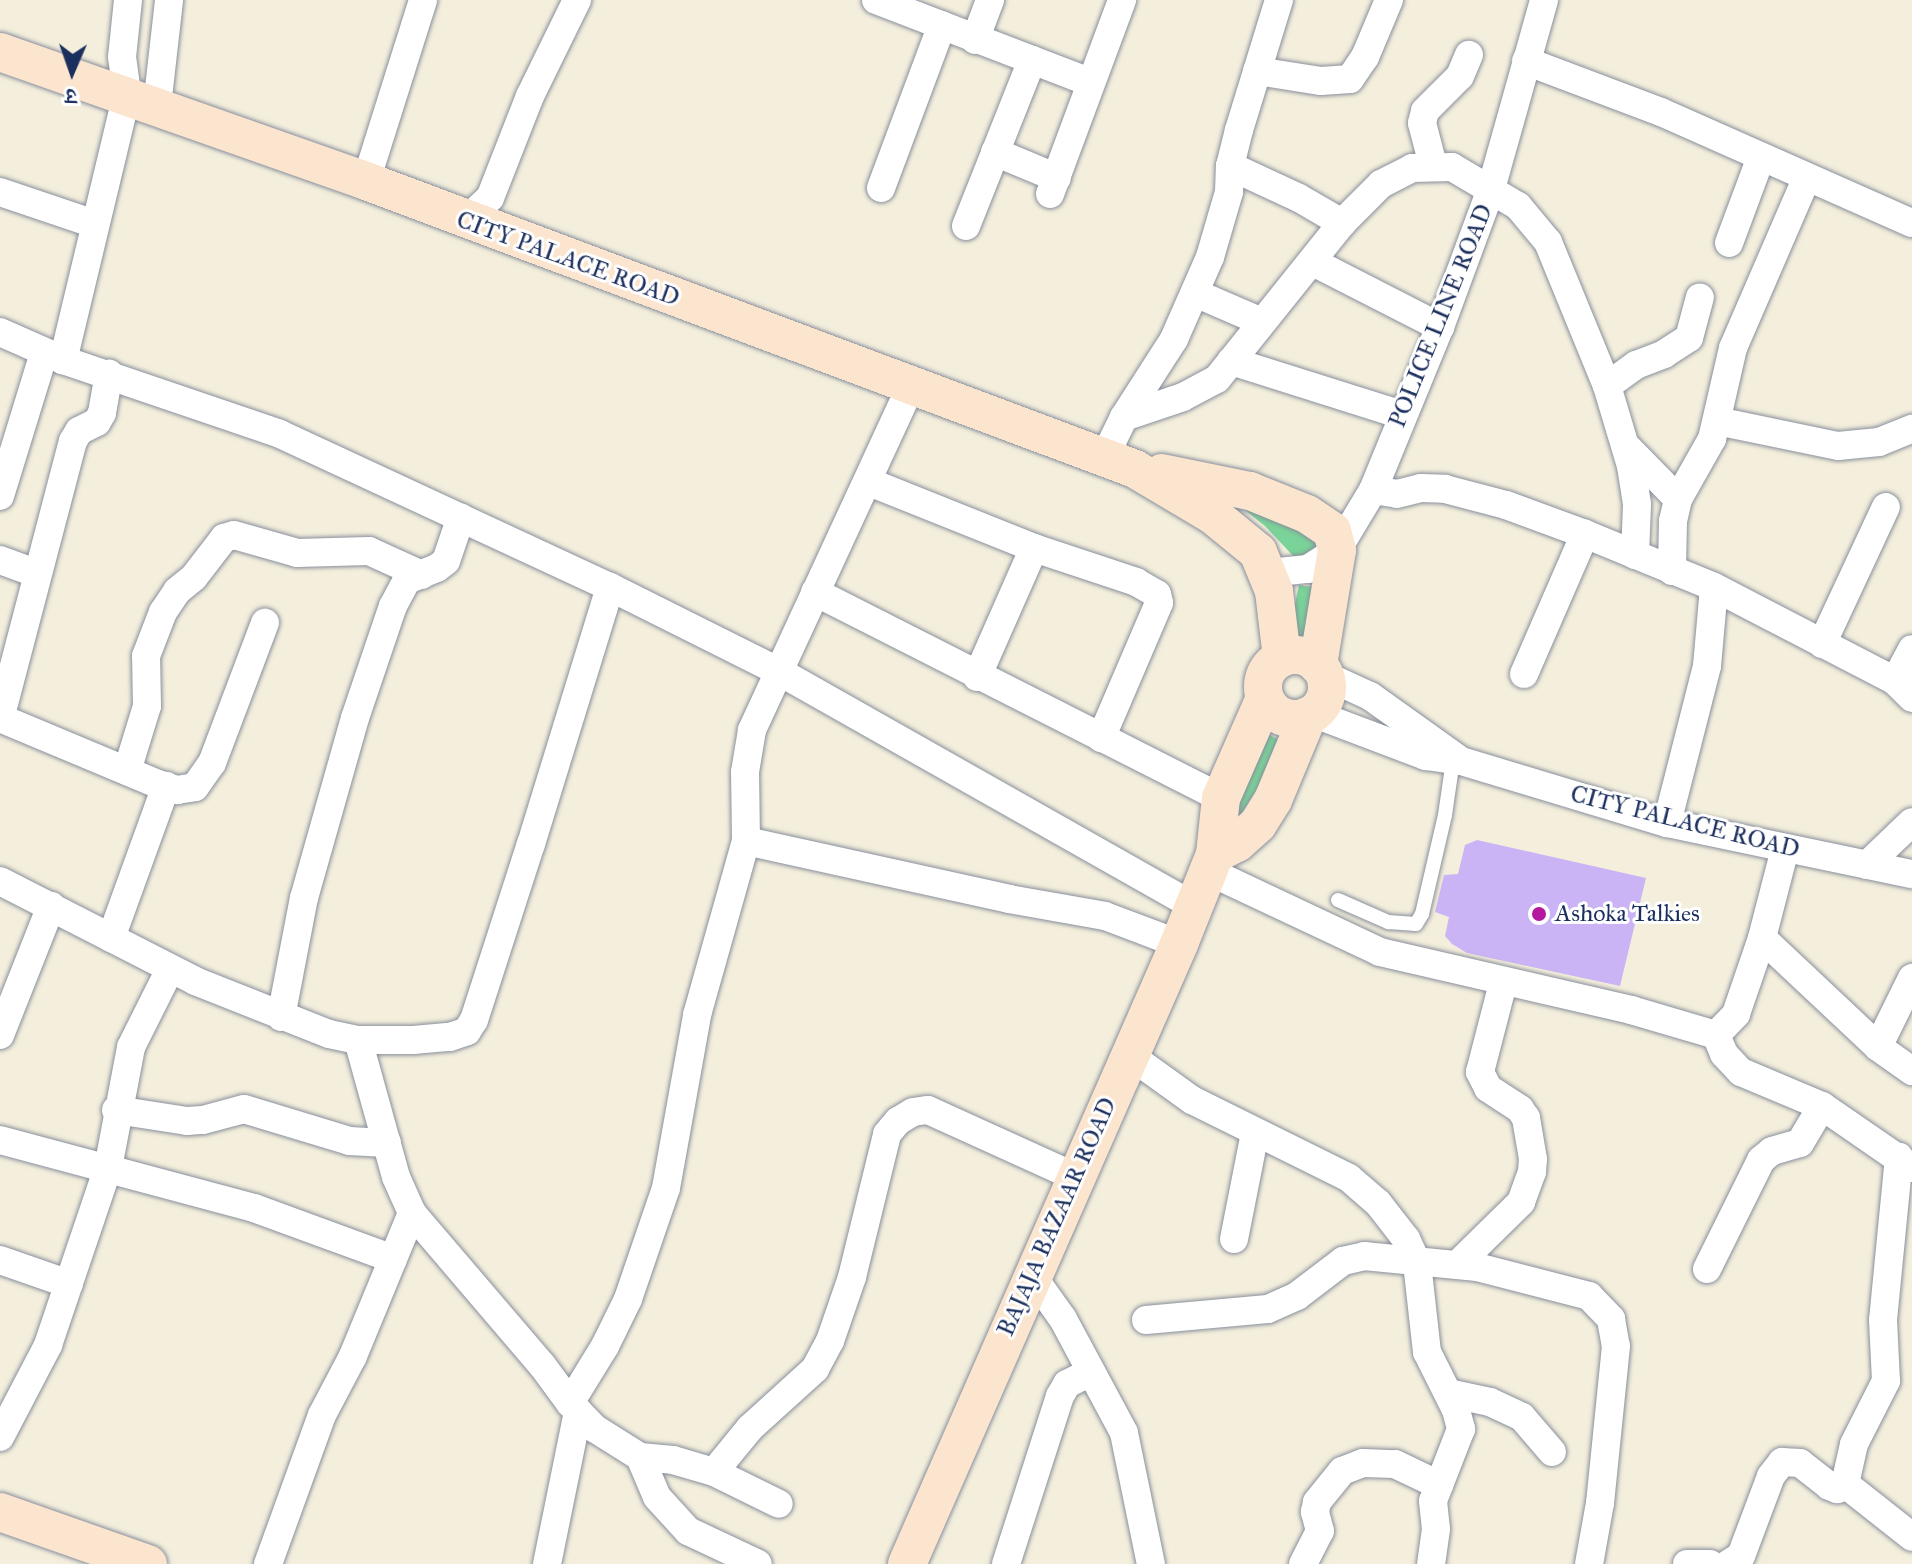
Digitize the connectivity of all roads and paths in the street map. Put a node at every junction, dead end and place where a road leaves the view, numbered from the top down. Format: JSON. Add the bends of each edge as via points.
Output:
{"nodes":[{"id":1,"x":128,"y":0,"type":"edge"},
{"id":2,"x":169,"y":0,"type":"edge"},
{"id":3,"x":423,"y":0,"type":"edge"},
{"id":4,"x":577,"y":0,"type":"edge"},
{"id":5,"x":876,"y":0,"type":"edge"},
{"id":6,"x":990,"y":0,"type":"edge"},
{"id":7,"x":1122,"y":0,"type":"edge"},
{"id":8,"x":1279,"y":0,"type":"edge"},
{"id":9,"x":1389,"y":0,"type":"edge"},
{"id":10,"x":1544,"y":0,"type":"edge"},
{"id":11,"x":942,"y":25,"type":"junction"},
{"id":12,"x":975,"y":40,"type":"junction"},
{"id":13,"x":0,"y":52,"type":"edge"},
{"id":14,"x":1469,"y":55,"type":"dead end"},
{"id":15,"x":1032,"y":60,"type":"junction"},
{"id":16,"x":1526,"y":61,"type":"junction"},
{"id":17,"x":1257,"y":71,"type":"junction"},
{"id":18,"x":1090,"y":82,"type":"junction"},
{"id":19,"x":142,"y":100,"type":"junction"},
{"id":20,"x":995,"y":152,"type":"junction"},
{"id":21,"x":1761,"y":157,"type":"junction"},
{"id":22,"x":1433,"y":165,"type":"junction"},
{"id":23,"x":1230,"y":166,"type":"junction"},
{"id":24,"x":1807,"y":177,"type":"junction"},
{"id":25,"x":366,"y":181,"type":"junction"},
{"id":26,"x":881,"y":188,"type":"dead end"},
{"id":27,"x":1491,"y":189,"type":"junction"},
{"id":28,"x":2,"y":202,"type":"edge"},
{"id":29,"x":465,"y":221,"type":"junction"},
{"id":30,"x":1342,"y":223,"type":"junction"},
{"id":31,"x":1912,"y":223,"type":"edge"},
{"id":32,"x":95,"y":224,"type":"junction"},
{"id":33,"x":966,"y":226,"type":"dead end"},
{"id":34,"x":1729,"y":243,"type":"dead end"},
{"id":35,"x":1313,"y":262,"type":"junction"},
{"id":36,"x":1195,"y":293,"type":"junction"},
{"id":37,"x":1700,"y":297,"type":"dead end"},
{"id":38,"x":1262,"y":322,"type":"junction"},
{"id":39,"x":1440,"y":327,"type":"junction"},
{"id":40,"x":0,"y":332,"type":"edge"},
{"id":41,"x":54,"y":356,"type":"junction"},
{"id":42,"x":1231,"y":361,"type":"junction"},
{"id":43,"x":109,"y":374,"type":"junction"},
{"id":44,"x":911,"y":386,"type":"junction"},
{"id":45,"x":1607,"y":386,"type":"junction"},
{"id":46,"x":1402,"y":415,"type":"junction"},
{"id":47,"x":1124,"y":417,"type":"junction"},
{"id":48,"x":1717,"y":421,"type":"junction"},
{"id":49,"x":1912,"y":429,"type":"edge"},
{"id":50,"x":1625,"y":445,"type":"junction"},
{"id":51,"x":1120,"y":462,"type":"junction"},
{"id":52,"x":869,"y":482,"type":"junction"},
{"id":53,"x":1373,"y":490,"type":"junction"},
{"id":54,"x":0,"y":496,"type":"edge"},
{"id":55,"x":1678,"y":499,"type":"junction"},
{"id":56,"x":1886,"y":507,"type":"dead end"},
{"id":57,"x":461,"y":517,"type":"junction"},
{"id":58,"x":1585,"y":534,"type":"junction"},
{"id":59,"x":1034,"y":548,"type":"junction"},
{"id":60,"x":1337,"y":550,"type":"junction"},
{"id":61,"x":1635,"y":555,"type":"junction"},
{"id":62,"x":0,"y":560,"type":"edge"},
{"id":63,"x":1672,"y":571,"type":"junction"},
{"id":64,"x":1269,"y":573,"type":"junction"},
{"id":65,"x":38,"y":574,"type":"junction"},
{"id":66,"x":422,"y":575,"type":"junction"},
{"id":67,"x":610,"y":587,"type":"junction"},
{"id":68,"x":1714,"y":587,"type":"junction"},
{"id":69,"x":815,"y":592,"type":"junction"},
{"id":70,"x":265,"y":623,"type":"dead end"},
{"id":71,"x":1822,"y":644,"type":"junction"},
{"id":72,"x":1912,"y":649,"type":"edge"},
{"id":73,"x":1308,"y":666,"type":"junction"},
{"id":74,"x":780,"y":672,"type":"junction"},
{"id":75,"x":1524,"y":674,"type":"dead end"},
{"id":76,"x":977,"y":677,"type":"junction"},
{"id":77,"x":1904,"y":690,"type":"edge"},
{"id":78,"x":1265,"y":698,"type":"junction"},
{"id":79,"x":1310,"y":715,"type":"junction"},
{"id":80,"x":0,"y":719,"type":"edge"},
{"id":81,"x":1101,"y":738,"type":"junction"},
{"id":82,"x":1457,"y":760,"type":"junction"},
{"id":83,"x":127,"y":771,"type":"junction"},
{"id":84,"x":166,"y":786,"type":"junction"},
{"id":85,"x":1221,"y":798,"type":"junction"},
{"id":86,"x":1912,"y":822,"type":"edge"},
{"id":87,"x":1667,"y":823,"type":"junction"},
{"id":88,"x":746,"y":841,"type":"junction"},
{"id":89,"x":1785,"y":849,"type":"junction"},
{"id":90,"x":1211,"y":863,"type":"junction"},
{"id":91,"x":1867,"y":865,"type":"junction"},
{"id":92,"x":1912,"y":874,"type":"edge"},
{"id":93,"x":0,"y":881,"type":"edge"},
{"id":94,"x":1338,"y":900,"type":"dead end"},
{"id":95,"x":51,"y":906,"type":"junction"},
{"id":96,"x":1193,"y":906,"type":"junction"},
{"id":97,"x":111,"y":938,"type":"junction"},
{"id":98,"x":1762,"y":938,"type":"junction"},
{"id":99,"x":1179,"y":944,"type":"junction"},
{"id":100,"x":170,"y":969,"type":"junction"},
{"id":101,"x":1912,"y":978,"type":"edge"},
{"id":102,"x":1503,"y":983,"type":"junction"},
{"id":103,"x":281,"y":1017,"type":"junction"},
{"id":104,"x":0,"y":1035,"type":"edge"},
{"id":105,"x":1716,"y":1035,"type":"junction"},
{"id":106,"x":358,"y":1040,"type":"junction"},
{"id":107,"x":1878,"y":1047,"type":"junction"},
{"id":108,"x":1128,"y":1054,"type":"junction"},
{"id":109,"x":1912,"y":1071,"type":"edge"},
{"id":110,"x":1822,"y":1106,"type":"junction"},
{"id":111,"x":116,"y":1110,"type":"junction"},
{"id":112,"x":1255,"y":1133,"type":"junction"},
{"id":113,"x":0,"y":1140,"type":"edge"},
{"id":114,"x":387,"y":1143,"type":"junction"},
{"id":115,"x":1905,"y":1162,"type":"edge"},
{"id":116,"x":108,"y":1168,"type":"junction"},
{"id":117,"x":1076,"y":1177,"type":"junction"},
{"id":118,"x":412,"y":1213,"type":"junction"},
{"id":119,"x":1234,"y":1239,"type":"dead end"},
{"id":120,"x":393,"y":1259,"type":"junction"},
{"id":121,"x":0,"y":1260,"type":"edge"},
{"id":122,"x":1417,"y":1263,"type":"junction"},
{"id":123,"x":1457,"y":1265,"type":"junction"},
{"id":124,"x":1707,"y":1269,"type":"dead end"},
{"id":125,"x":1031,"y":1274,"type":"junction"},
{"id":126,"x":69,"y":1284,"type":"junction"},
{"id":127,"x":1146,"y":1320,"type":"dead end"},
{"id":128,"x":1091,"y":1372,"type":"junction"},
{"id":129,"x":1448,"y":1393,"type":"junction"},
{"id":130,"x":574,"y":1407,"type":"junction"},
{"id":131,"x":0,"y":1437,"type":"edge"},
{"id":132,"x":1552,"y":1452,"type":"dead end"},
{"id":133,"x":640,"y":1457,"type":"junction"},
{"id":134,"x":714,"y":1472,"type":"junction"},
{"id":135,"x":1845,"y":1484,"type":"junction"},
{"id":136,"x":1439,"y":1485,"type":"junction"},
{"id":137,"x":779,"y":1504,"type":"dead end"},
{"id":138,"x":0,"y":1512,"type":"edge"},
{"id":139,"x":1912,"y":1537,"type":"edge"},
{"id":140,"x":143,"y":1563,"type":"edge"},
{"id":141,"x":268,"y":1564,"type":"edge"},
{"id":142,"x":547,"y":1564,"type":"edge"},
{"id":143,"x":758,"y":1564,"type":"edge"},
{"id":144,"x":907,"y":1564,"type":"edge"},
{"id":145,"x":1006,"y":1564,"type":"edge"},
{"id":146,"x":1151,"y":1564,"type":"edge"},
{"id":147,"x":1303,"y":1564,"type":"edge"},
{"id":148,"x":1431,"y":1564,"type":"edge"},
{"id":149,"x":1589,"y":1564,"type":"edge"},
{"id":150,"x":1687,"y":1564,"type":"edge"},
{"id":151,"x":1710,"y":1564,"type":"edge"},
{"id":152,"x":1728,"y":1564,"type":"edge"}],
"edges":[{"from":1,"to":19,"type":"street","via":[[122,57]]},
{"from":2,"to":19,"type":"street"},
{"from":3,"to":25,"type":"street"},
{"from":4,"to":29,"type":"street","via":[[530,96],[490,198]]},
{"from":5,"to":11,"type":"street"},
{"from":6,"to":12,"type":"street"},
{"from":7,"to":18,"type":"street"},
{"from":8,"to":17,"type":"street"},
{"from":9,"to":17,"type":"street","via":[[1350,79],[1321,81]]},
{"from":10,"to":16,"type":"street","name":"POLICE LINE ROAD"},
{"from":11,"to":12,"type":"street"},
{"from":11,"to":26,"type":"street"},
{"from":12,"to":15,"type":"street"},
{"from":13,"to":19,"type":"street","name":"CITY PALACE ROAD"},
{"from":14,"to":22,"type":"street","via":[[1460,76],[1425,111],[1422,123]]},
{"from":15,"to":18,"type":"street"},
{"from":15,"to":20,"type":"street"},
{"from":16,"to":21,"type":"street"},
{"from":16,"to":27,"type":"street","name":"POLICE LINE ROAD"},
{"from":17,"to":23,"type":"street"},
{"from":18,"to":20,"type":"street","via":[[1053,186]]},
{"from":19,"to":25,"type":"street","name":"CITY PALACE ROAD"},
{"from":19,"to":32,"type":"street"},
{"from":20,"to":33,"type":"street"},
{"from":21,"to":24,"type":"street"},
{"from":21,"to":34,"type":"street"},
{"from":22,"to":27,"type":"street","via":[[1452,167]]},
{"from":22,"to":30,"type":"street","via":[[1394,174]]},
{"from":23,"to":30,"type":"street"},
{"from":23,"to":36,"type":"street","via":[[1229,192]]},
{"from":24,"to":31,"type":"street"},
{"from":24,"to":48,"type":"street","via":[[1736,339]]},
{"from":25,"to":29,"type":"street","name":"CITY PALACE ROAD"},
{"from":27,"to":39,"type":"street","name":"POLICE LINE ROAD"},
{"from":27,"to":45,"type":"street","via":[[1540,229]]},
{"from":28,"to":32,"type":"street"},
{"from":29,"to":44,"type":"street","name":"CITY PALACE ROAD"},
{"from":30,"to":35,"type":"street"},
{"from":32,"to":41,"type":"street"},
{"from":35,"to":38,"type":"street"},
{"from":35,"to":39,"type":"street"},
{"from":36,"to":38,"type":"street"},
{"from":36,"to":47,"type":"street","via":[[1174,339]]},
{"from":37,"to":45,"type":"street","via":[[1689,338]]},
{"from":38,"to":42,"type":"street"},
{"from":39,"to":46,"type":"street","name":"POLICE LINE ROAD"},
{"from":40,"to":41,"type":"street"},
{"from":41,"to":43,"type":"street"},
{"from":41,"to":54,"type":"street"},
{"from":42,"to":46,"type":"street"},
{"from":42,"to":47,"type":"street","via":[[1202,388]]},
{"from":43,"to":57,"type":"street","via":[[280,434]]},
{"from":43,"to":65,"type":"street","via":[[102,413],[73,441]]},
{"from":44,"to":51,"type":"street","name":"CITY PALACE ROAD"},
{"from":44,"to":52,"type":"street"},
{"from":45,"to":50,"type":"street"},
{"from":46,"to":53,"type":"street","name":"POLICE LINE ROAD"},
{"from":47,"to":51,"type":"street"},
{"from":48,"to":49,"type":"street","via":[[1838,446],[1879,442]]},
{"from":48,"to":55,"type":"street","via":[[1706,452]]},
{"from":50,"to":55,"type":"street"},
{"from":50,"to":61,"type":"street","via":[[1636,492]]},
{"from":51,"to":60,"type":"street","name":"CITY PALACE ROAD","via":[[1250,491],[1307,514],[1332,531]]},
{"from":51,"to":64,"type":"street","name":"CITY PALACE ROAD","via":[[1243,538]]},
{"from":52,"to":59,"type":"street"},
{"from":52,"to":69,"type":"street"},
{"from":53,"to":58,"type":"street","via":[[1397,494],[1445,489]]},
{"from":53,"to":60,"type":"street","name":"POLICE LINE ROAD"},
{"from":55,"to":63,"type":"street"},
{"from":56,"to":71,"type":"street"},
{"from":57,"to":66,"type":"street","via":[[446,561]]},
{"from":57,"to":67,"type":"street"},
{"from":58,"to":61,"type":"street"},
{"from":58,"to":75,"type":"street"},
{"from":59,"to":76,"type":"street"},
{"from":59,"to":81,"type":"street","via":[[1157,594],[1159,603]]},
{"from":60,"to":64,"type":"street","name":"POLICE LINE ROAD","via":[[1308,569]]},
{"from":60,"to":73,"type":"street"},
{"from":61,"to":63,"type":"street"},
{"from":62,"to":65,"type":"street"},
{"from":63,"to":68,"type":"street"},
{"from":64,"to":73,"type":"street","name":"CITY PALACE ROAD"},
{"from":65,"to":80,"type":"street"},
{"from":66,"to":83,"type":"street","via":[[369,551],[297,553],[234,535],[224,538],[163,612],[146,656],[147,706]]},
{"from":66,"to":103,"type":"street","via":[[407,580],[398,592],[371,666],[304,898]]},
{"from":67,"to":74,"type":"street"},
{"from":67,"to":106,"type":"street","via":[[474,1020],[467,1031],[450,1037]]},
{"from":68,"to":71,"type":"street"},
{"from":68,"to":87,"type":"street","via":[[1707,666]]},
{"from":69,"to":74,"type":"street"},
{"from":69,"to":76,"type":"street"},
{"from":70,"to":84,"type":"street","via":[[205,775],[195,787]]},
{"from":71,"to":77,"type":"street"},
{"from":72,"to":77,"type":"street"},
{"from":73,"to":78,"type":"street","via":[[1265,676]]},
{"from":73,"to":79,"type":"street","via":[[1325,699]]},
{"from":73,"to":82,"type":"street","via":[[1370,696]]},
{"from":74,"to":88,"type":"street","via":[[747,747]]},
{"from":74,"to":96,"type":"street"},
{"from":76,"to":81,"type":"street"},
{"from":78,"to":79,"type":"street","via":[[1289,719]]},
{"from":78,"to":85,"type":"street"},
{"from":79,"to":82,"type":"street","via":[[1426,756]]},
{"from":79,"to":90,"type":"street","via":[[1258,824]]},
{"from":80,"to":83,"type":"street"},
{"from":81,"to":85,"type":"street"},
{"from":82,"to":87,"type":"street","name":"CITY PALACE ROAD"},
{"from":82,"to":94,"type":"lane","via":[[1416,924],[1388,922]]},
{"from":83,"to":84,"type":"street"},
{"from":84,"to":97,"type":"street"},
{"from":85,"to":90,"type":"street"},
{"from":86,"to":91,"type":"street"},
{"from":87,"to":89,"type":"street","name":"CITY PALACE ROAD"},
{"from":88,"to":99,"type":"street","via":[[1105,916]]},
{"from":88,"to":130,"type":"street","via":[[697,1015],[660,1210],[628,1299]]},
{"from":89,"to":91,"type":"street","name":"CITY PALACE ROAD"},
{"from":89,"to":98,"type":"street"},
{"from":90,"to":96,"type":"street","name":"BAJAJA BAZAAR ROAD"},
{"from":90,"to":102,"type":"street","via":[[1380,952]]},
{"from":91,"to":92,"type":"street","name":"CITY PALACE ROAD"},
{"from":93,"to":95,"type":"street"},
{"from":95,"to":97,"type":"street"},
{"from":95,"to":104,"type":"street"},
{"from":96,"to":99,"type":"street","name":"BAJAJA BAZAAR ROAD"},
{"from":97,"to":100,"type":"street"},
{"from":98,"to":105,"type":"street","via":[[1736,1014]]},
{"from":98,"to":107,"type":"street"},
{"from":99,"to":108,"type":"street","name":"BAJAJA BAZAAR ROAD"},
{"from":100,"to":103,"type":"street"},
{"from":100,"to":111,"type":"street","via":[[131,1047]]},
{"from":101,"to":107,"type":"street"},
{"from":102,"to":105,"type":"street","via":[[1631,1010]]},
{"from":102,"to":123,"type":"street","via":[[1480,1072],[1488,1088],[1526,1118],[1532,1172],[1521,1202]]},
{"from":103,"to":106,"type":"street"},
{"from":105,"to":110,"type":"street","via":[[1724,1054],[1741,1072]]},
{"from":106,"to":114,"type":"street"},
{"from":107,"to":109,"type":"street"},
{"from":108,"to":112,"type":"street","via":[[1179,1093]]},
{"from":108,"to":117,"type":"street","name":"BAJAJA BAZAAR ROAD"},
{"from":110,"to":115,"type":"street"},
{"from":110,"to":124,"type":"street","via":[[1800,1143],[1761,1160]]},
{"from":111,"to":114,"type":"street","via":[[187,1121],[244,1109],[349,1141]]},
{"from":111,"to":116,"type":"street"},
{"from":112,"to":119,"type":"street"},
{"from":112,"to":122,"type":"street","via":[[1349,1178],[1392,1218]]},
{"from":113,"to":116,"type":"street"},
{"from":114,"to":118,"type":"street"},
{"from":115,"to":135,"type":"street","via":[[1883,1320],[1886,1381],[1854,1444]]},
{"from":116,"to":120,"type":"street","via":[[254,1208]]},
{"from":116,"to":126,"type":"street"},
{"from":117,"to":125,"type":"street","name":"BAJAJA BAZAAR ROAD"},
{"from":117,"to":134,"type":"street","via":[[928,1110],[898,1121],[887,1134],[852,1277],[825,1350],[815,1369],[750,1428]]},
{"from":118,"to":120,"type":"street"},
{"from":118,"to":130,"type":"street"},
{"from":120,"to":141,"type":"street","via":[[322,1415]]},
{"from":121,"to":126,"type":"street"},
{"from":122,"to":123,"type":"street"},
{"from":122,"to":127,"type":"street","via":[[1364,1256],[1343,1261],[1297,1296],[1268,1309]]},
{"from":122,"to":129,"type":"street","via":[[1427,1352]]},
{"from":123,"to":149,"type":"street","via":[[1589,1296],[1611,1319],[1616,1346]]},
{"from":125,"to":128,"type":"street"},
{"from":125,"to":144,"type":"street","name":"BAJAJA BAZAAR ROAD"},
{"from":126,"to":131,"type":"street","via":[[48,1345]]},
{"from":128,"to":145,"type":"street","via":[[1067,1384],[1060,1396]]},
{"from":128,"to":146,"type":"street","via":[[1129,1449]]},
{"from":129,"to":132,"type":"street","via":[[1490,1402],[1522,1417]]},
{"from":129,"to":136,"type":"street","via":[[1461,1429]]},
{"from":130,"to":133,"type":"street","via":[[594,1428]]},
{"from":130,"to":142,"type":"street"},
{"from":133,"to":134,"type":"street"},
{"from":133,"to":143,"type":"street","via":[[657,1497],[688,1531]]},
{"from":134,"to":137,"type":"street"},
{"from":135,"to":139,"type":"street"},
{"from":135,"to":152,"type":"street","via":[[1837,1489],[1800,1463],[1782,1462],[1771,1476],[1741,1556]]},
{"from":136,"to":147,"type":"street","via":[[1395,1464],[1363,1463],[1342,1471],[1317,1502],[1320,1531]]},
{"from":136,"to":148,"type":"street","via":[[1433,1501]]},
{"from":138,"to":140,"type":"street"},
{"from":150,"to":151,"type":"street"}]}
